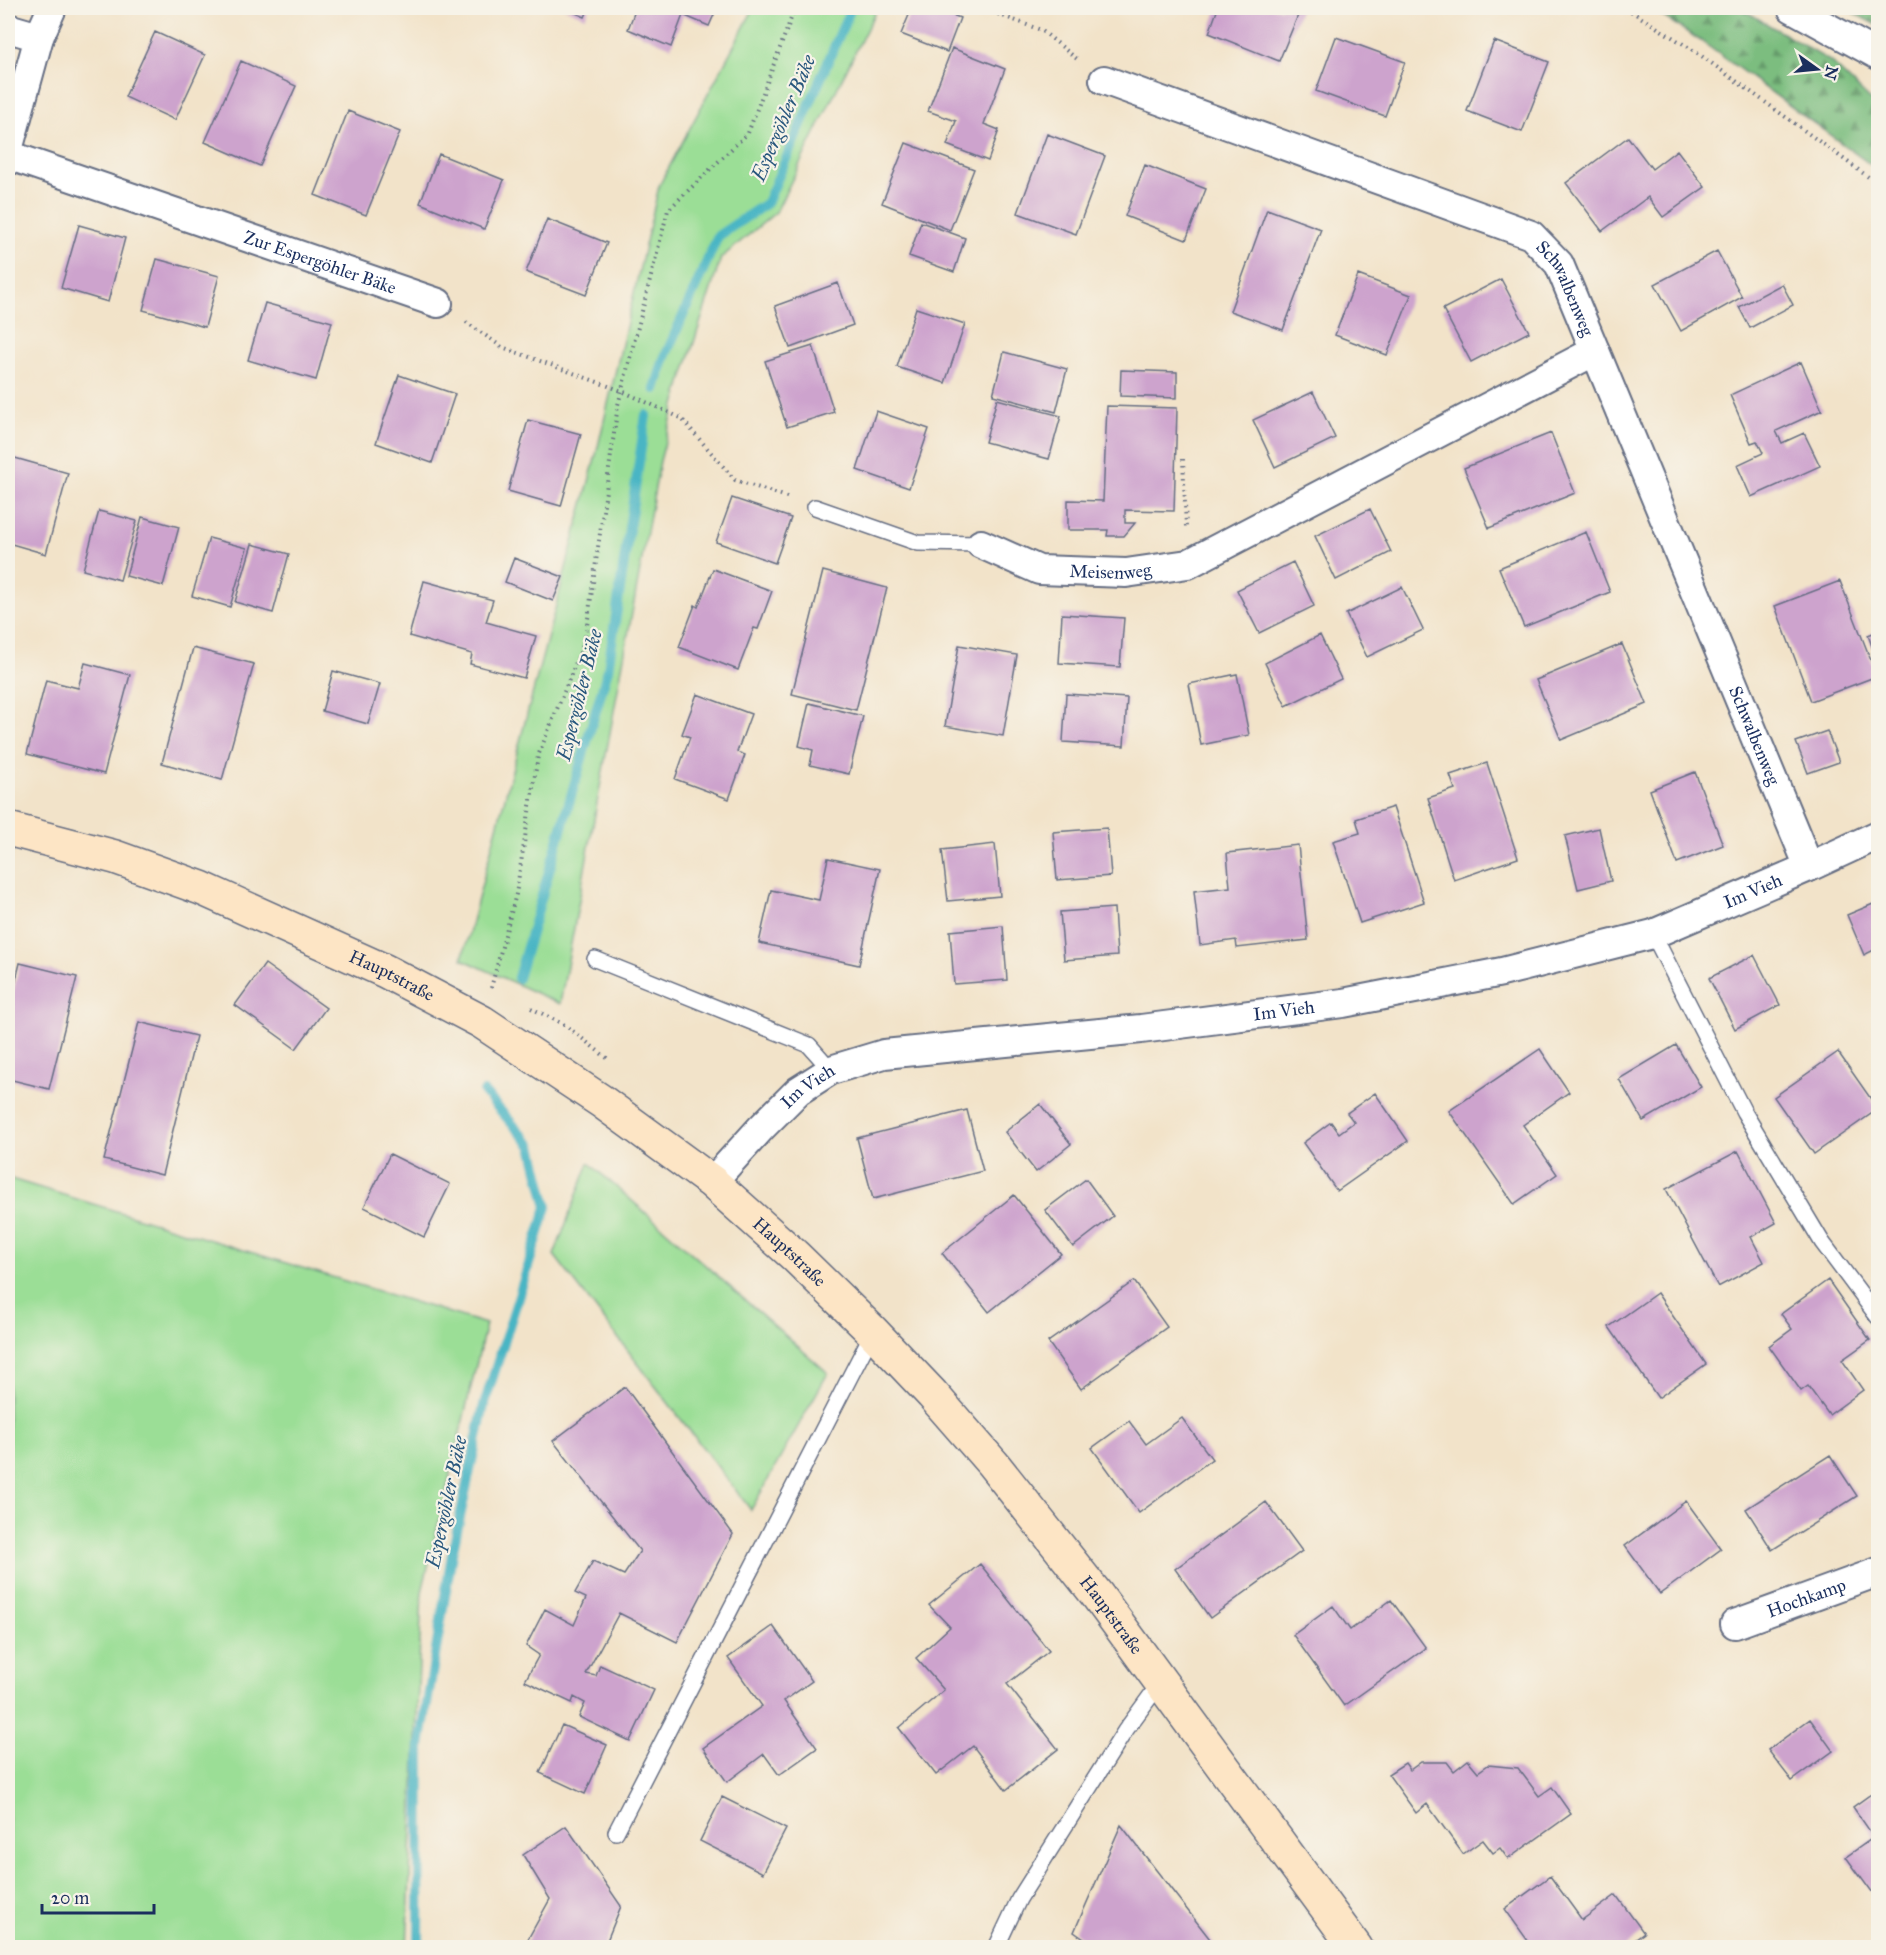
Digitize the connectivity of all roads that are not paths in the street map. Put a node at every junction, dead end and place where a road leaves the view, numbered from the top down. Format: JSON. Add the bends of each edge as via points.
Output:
{"nodes":[{"id":1,"x":52,"y":8,"type":"edge"},
{"id":2,"x":1792,"y":8,"type":"edge"},
{"id":3,"x":8,"y":28,"type":"edge"},
{"id":4,"x":39,"y":37,"type":"junction"},
{"id":5,"x":1878,"y":55,"type":"edge"},
{"id":6,"x":1104,"y":80,"type":"road end"},
{"id":7,"x":8,"y":150,"type":"edge"},
{"id":8,"x":8,"y":155,"type":"edge"},
{"id":9,"x":438,"y":303,"type":"road end"},
{"id":10,"x":1595,"y":351,"type":"junction"},
{"id":11,"x":815,"y":507,"type":"road end"},
{"id":12,"x":981,"y":544,"type":"joint"},
{"id":13,"x":8,"y":829,"type":"edge"},
{"id":14,"x":1878,"y":835,"type":"edge"},
{"id":15,"x":1809,"y":867,"type":"junction"},
{"id":16,"x":1653,"y":934,"type":"junction"},
{"id":17,"x":595,"y":959,"type":"dead end"},
{"id":18,"x":831,"y":1070,"type":"junction"},
{"id":19,"x":712,"y":1182,"type":"junction"},
{"id":20,"x":1878,"y":1317,"type":"edge"},
{"id":21,"x":873,"y":1332,"type":"junction"},
{"id":22,"x":1878,"y":1572,"type":"edge"},
{"id":23,"x":1735,"y":1624,"type":"dead end"},
{"id":24,"x":1160,"y":1683,"type":"junction"},
{"id":25,"x":616,"y":1832,"type":"dead end"},
{"id":26,"x":996,"y":1947,"type":"edge"},
{"id":27,"x":1356,"y":1947,"type":"edge"}],
"edges":[{"from":1,"to":4,"type":"street"},
{"from":2,"to":5,"type":"street"},
{"from":3,"to":4,"type":"street"},
{"from":4,"to":7,"type":"street"},
{"from":6,"to":10,"type":"street","name":"Schwalbenweg","via":[[1531,235],[1559,264]]},
{"from":8,"to":9,"type":"street","name":"Zur Espergöhler Bäke"},
{"from":10,"to":12,"type":"street","name":"Meisenweg","via":[[1188,564],[1126,573],[1039,570]]},
{"from":10,"to":15,"type":"street","name":"Schwalbenweg"},
{"from":11,"to":12,"type":"lane","name":"Meisenweg","via":[[918,543]]},
{"from":13,"to":19,"type":"main road","name":"Hauptstraße","via":[[115,857],[201,888],[385,970],[482,1022],[601,1101]]},
{"from":14,"to":15,"type":"street","name":"Im Vieh"},
{"from":15,"to":16,"type":"street","name":"Im Vieh"},
{"from":16,"to":18,"type":"street","name":"Im Vieh","via":[[1502,972],[1342,1003],[1142,1029],[884,1054]]},
{"from":16,"to":20,"type":"lane","via":[[1756,1132],[1822,1242]]},
{"from":17,"to":18,"type":"lane","via":[[810,1045]]},
{"from":18,"to":19,"type":"street","name":"Im Vieh","via":[[798,1091]]},
{"from":19,"to":21,"type":"main road","name":"Hauptstraße"},
{"from":21,"to":24,"type":"main road","name":"Hauptstraße","via":[[993,1464],[1097,1595]]},
{"from":21,"to":25,"type":"lane"},
{"from":22,"to":23,"type":"street","name":"Hochkamp"},
{"from":24,"to":26,"type":"lane","via":[[1125,1731],[1019,1899]]},
{"from":24,"to":27,"type":"main road","name":"Hauptstraße"}]}
